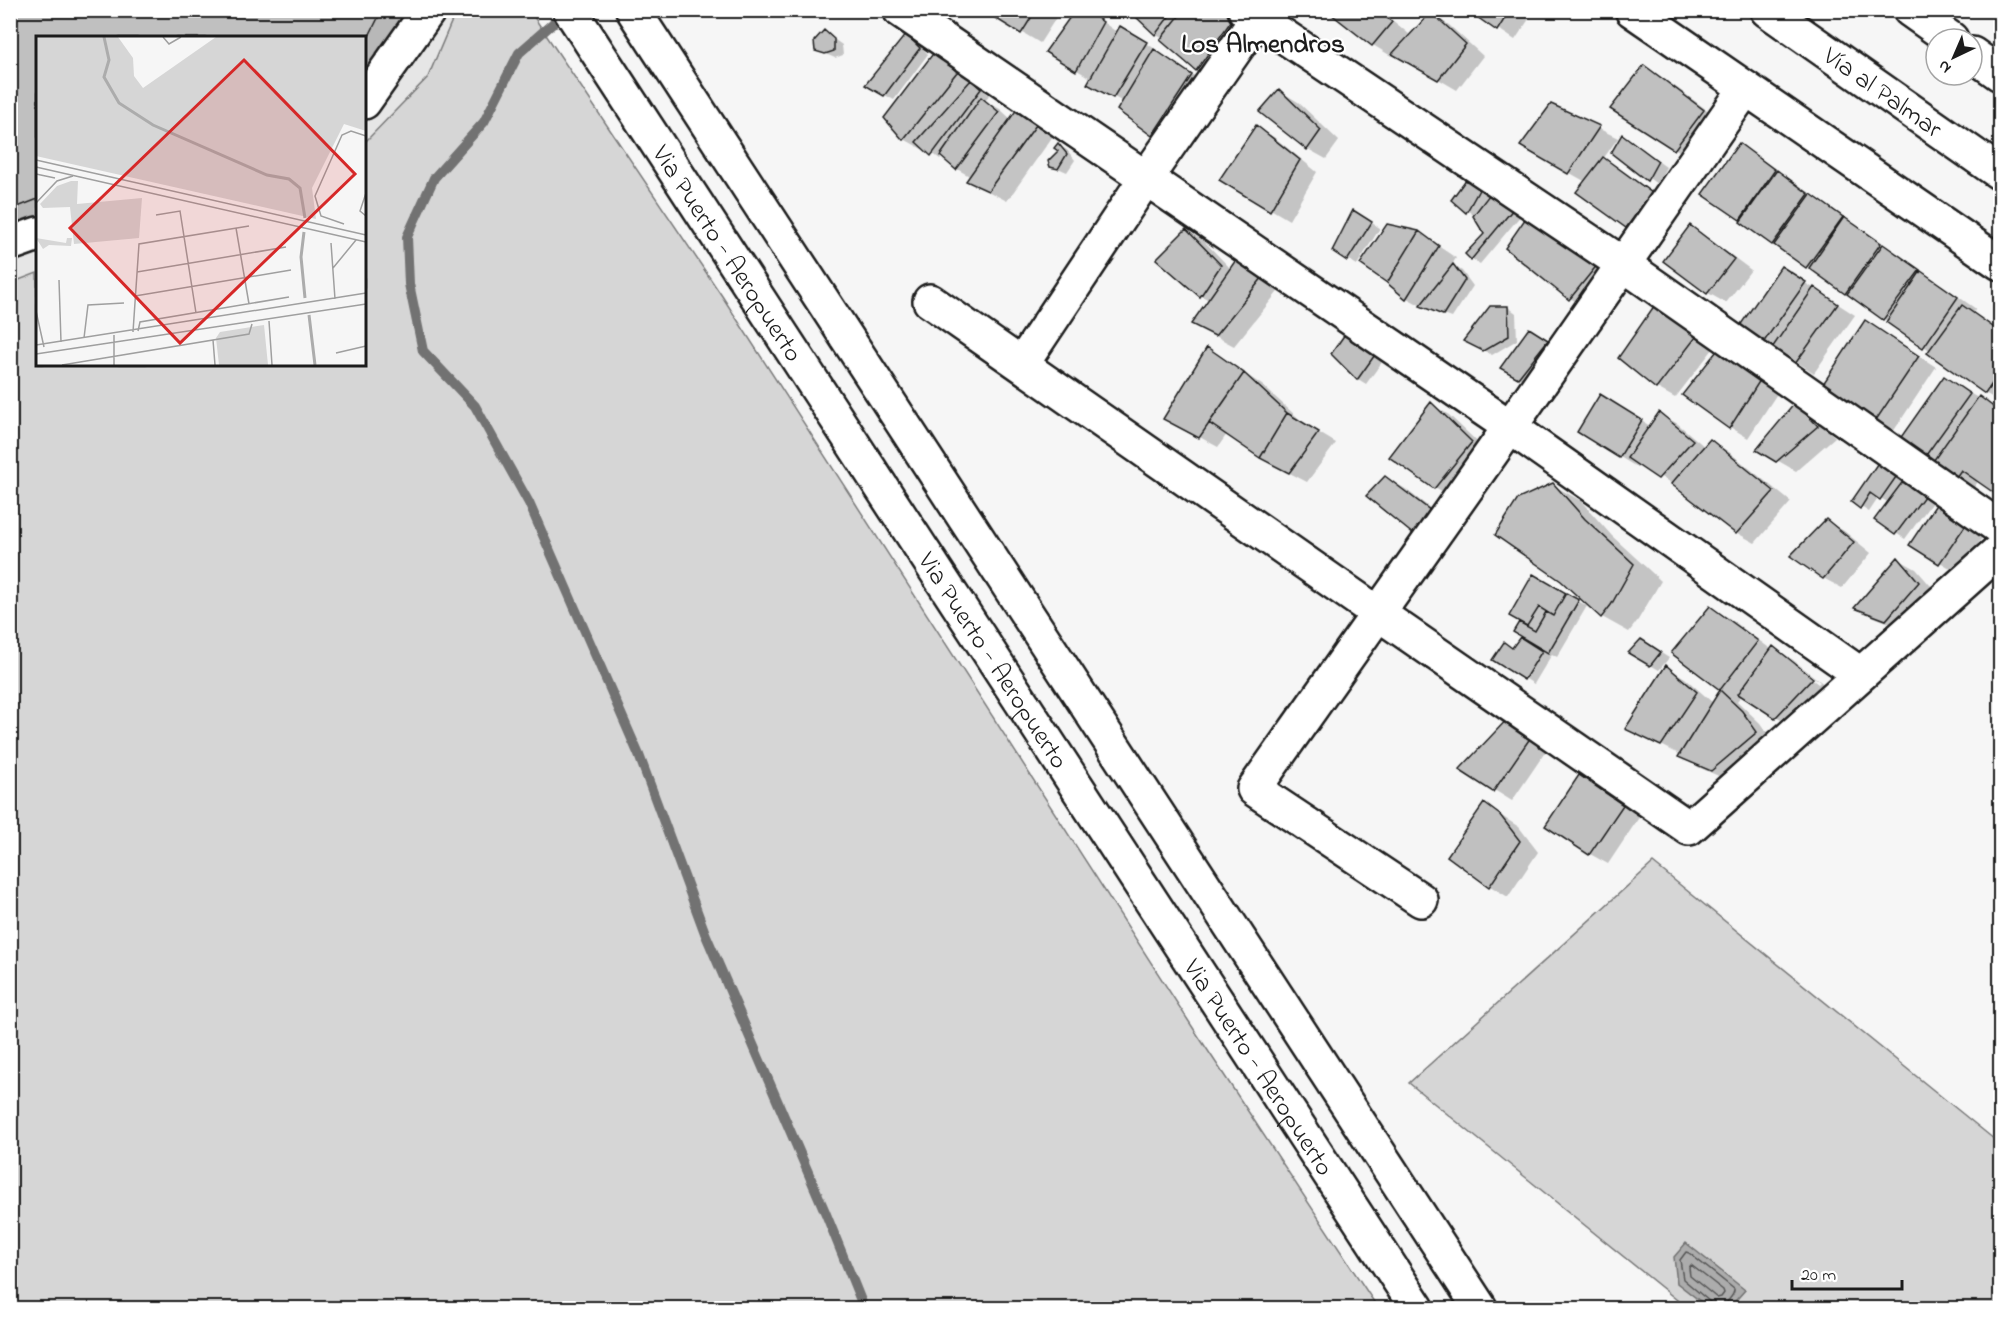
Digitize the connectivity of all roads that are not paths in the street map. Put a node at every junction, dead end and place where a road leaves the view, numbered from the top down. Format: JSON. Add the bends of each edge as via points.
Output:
{"nodes":[{"id":1,"x":429,"y":10,"type":"edge"},
{"id":2,"x":570,"y":10,"type":"edge"},
{"id":3,"x":633,"y":10,"type":"edge"},
{"id":4,"x":900,"y":10,"type":"edge"},
{"id":5,"x":1632,"y":10,"type":"edge"},
{"id":6,"x":1767,"y":10,"type":"edge"},
{"id":7,"x":1911,"y":10,"type":"edge"},
{"id":8,"x":1255,"y":13,"type":"edge"},
{"id":9,"x":1934,"y":27,"type":"edge"},
{"id":10,"x":1984,"y":62,"type":"edge"},
{"id":11,"x":2001,"y":74,"type":"edge"},
{"id":12,"x":1746,"y":88,"type":"junction"},
{"id":13,"x":366,"y":99,"type":"edge"},
{"id":14,"x":2001,"y":172,"type":"edge"},
{"id":15,"x":1146,"y":178,"type":"junction"},
{"id":16,"x":36,"y":235,"type":"edge"},
{"id":17,"x":10,"y":244,"type":"edge"},
{"id":18,"x":2001,"y":263,"type":"edge"},
{"id":19,"x":1623,"y":264,"type":"junction"},
{"id":20,"x":930,"y":301,"type":"dead end"},
{"id":21,"x":1022,"y":364,"type":"junction"},
{"id":22,"x":1510,"y":427,"type":"junction"},
{"id":23,"x":2001,"y":528,"type":"edge"},
{"id":24,"x":2001,"y":550,"type":"edge"},
{"id":25,"x":1379,"y":614,"type":"junction"},
{"id":26,"x":1860,"y":674,"type":"junction"},
{"id":27,"x":1421,"y":900,"type":"dead end"},
{"id":28,"x":1417,"y":1308,"type":"edge"},
{"id":29,"x":1480,"y":1308,"type":"edge"}],
"edges":[{"from":1,"to":13,"type":"street"},
{"from":2,"to":28,"type":"street","name":"Via Puerto - Aeropuerto"},
{"from":3,"to":29,"type":"street","name":"Via Puerto - Aeropuerto"},
{"from":4,"to":15,"type":"street"},
{"from":5,"to":12,"type":"street"},
{"from":6,"to":14,"type":"street","name":"Vía al Palmar"},
{"from":7,"to":9,"type":"street"},
{"from":8,"to":15,"type":"street"},
{"from":8,"to":19,"type":"street"},
{"from":10,"to":11,"type":"street"},
{"from":12,"to":18,"type":"street"},
{"from":12,"to":19,"type":"street"},
{"from":15,"to":21,"type":"street"},
{"from":15,"to":22,"type":"street"},
{"from":16,"to":17,"type":"street"},
{"from":19,"to":22,"type":"street"},
{"from":19,"to":23,"type":"street"},
{"from":20,"to":21,"type":"street"},
{"from":21,"to":25,"type":"street"},
{"from":22,"to":25,"type":"street"},
{"from":22,"to":26,"type":"street"},
{"from":24,"to":26,"type":"street"},
{"from":25,"to":26,"type":"street","via":[[1689,828]]},
{"from":25,"to":27,"type":"street","via":[[1254,789]]}]}
